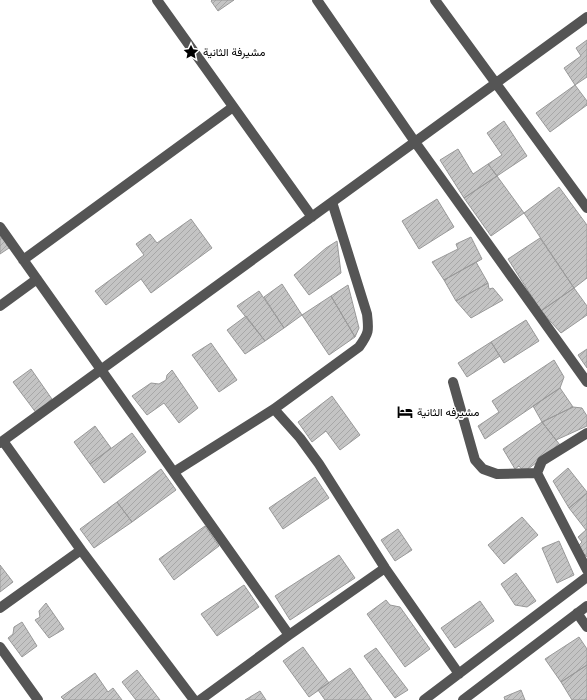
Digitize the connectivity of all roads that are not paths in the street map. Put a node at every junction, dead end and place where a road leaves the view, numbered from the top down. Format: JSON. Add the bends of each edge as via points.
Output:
{"nodes":[{"id":1,"x":157,"y":0,"type":"edge"},
{"id":2,"x":316,"y":0,"type":"edge"},
{"id":3,"x":435,"y":0,"type":"edge"},
{"id":4,"x":587,"y":17,"type":"edge"},
{"id":5,"x":496,"y":83,"type":"junction"},
{"id":6,"x":233,"y":107,"type":"junction"},
{"id":7,"x":415,"y":142,"type":"junction"},
{"id":8,"x":332,"y":202,"type":"junction"},
{"id":9,"x":587,"y":208,"type":"edge"},
{"id":10,"x":312,"y":217,"type":"junction"},
{"id":11,"x":0,"y":227,"type":"edge"},
{"id":12,"x":23,"y":260,"type":"junction"},
{"id":13,"x":37,"y":279,"type":"junction"},
{"id":14,"x":0,"y":306,"type":"edge"},
{"id":15,"x":101,"y":370,"type":"junction"},
{"id":16,"x":453,"y":382,"type":"dead end"},
{"id":17,"x":587,"y":382,"type":"edge"},
{"id":18,"x":274,"y":409,"type":"junction"},
{"id":19,"x":587,"y":433,"type":"edge"},
{"id":20,"x":2,"y":442,"type":"edge"},
{"id":21,"x":174,"y":472,"type":"junction"},
{"id":22,"x":537,"y":473,"type":"junction"},
{"id":23,"x":81,"y":550,"type":"junction"},
{"id":24,"x":385,"y":568,"type":"junction"},
{"id":25,"x":587,"y":570,"type":"edge"},
{"id":26,"x":587,"y":577,"type":"edge"},
{"id":27,"x":587,"y":606,"type":"edge"},
{"id":28,"x":0,"y":608,"type":"edge"},
{"id":29,"x":577,"y":613,"type":"junction"},
{"id":30,"x":587,"y":627,"type":"edge"},
{"id":31,"x":289,"y":635,"type":"junction"},
{"id":32,"x":0,"y":647,"type":"edge"},
{"id":33,"x":459,"y":674,"type":"junction"},
{"id":34,"x":477,"y":695,"type":"edge"},
{"id":35,"x":38,"y":700,"type":"edge"},
{"id":36,"x":194,"y":700,"type":"edge"},
{"id":37,"x":200,"y":700,"type":"edge"},
{"id":38,"x":424,"y":700,"type":"edge"},
{"id":39,"x":463,"y":700,"type":"edge"}],
"edges":[{"from":1,"to":6,"type":"street"},
{"from":2,"to":7,"type":"street"},
{"from":3,"to":5,"type":"street"},
{"from":4,"to":5,"type":"street"},
{"from":5,"to":7,"type":"street"},
{"from":5,"to":9,"type":"street"},
{"from":6,"to":10,"type":"street"},
{"from":6,"to":12,"type":"street"},
{"from":7,"to":8,"type":"street"},
{"from":7,"to":17,"type":"street"},
{"from":8,"to":10,"type":"street"},
{"from":8,"to":18,"type":"street","via":[[367,314],[369,328],[359,347]]},
{"from":10,"to":15,"type":"street"},
{"from":11,"to":12,"type":"street"},
{"from":12,"to":13,"type":"street"},
{"from":13,"to":14,"type":"street"},
{"from":13,"to":15,"type":"street"},
{"from":15,"to":20,"type":"street"},
{"from":15,"to":21,"type":"street"},
{"from":16,"to":22,"type":"street","via":[[475,460],[483,469],[497,474]]},
{"from":18,"to":21,"type":"street"},
{"from":18,"to":24,"type":"street","via":[[319,464]]},
{"from":19,"to":22,"type":"street","via":[[542,461]]},
{"from":20,"to":23,"type":"street"},
{"from":21,"to":31,"type":"street"},
{"from":22,"to":25,"type":"street"},
{"from":23,"to":28,"type":"street"},
{"from":23,"to":36,"type":"street"},
{"from":24,"to":31,"type":"street"},
{"from":24,"to":33,"type":"street"},
{"from":26,"to":33,"type":"street"},
{"from":27,"to":29,"type":"street"},
{"from":29,"to":30,"type":"street"},
{"from":29,"to":34,"type":"street"},
{"from":31,"to":37,"type":"street"},
{"from":32,"to":35,"type":"street"},
{"from":33,"to":38,"type":"street"},
{"from":34,"to":39,"type":"street"}]}
